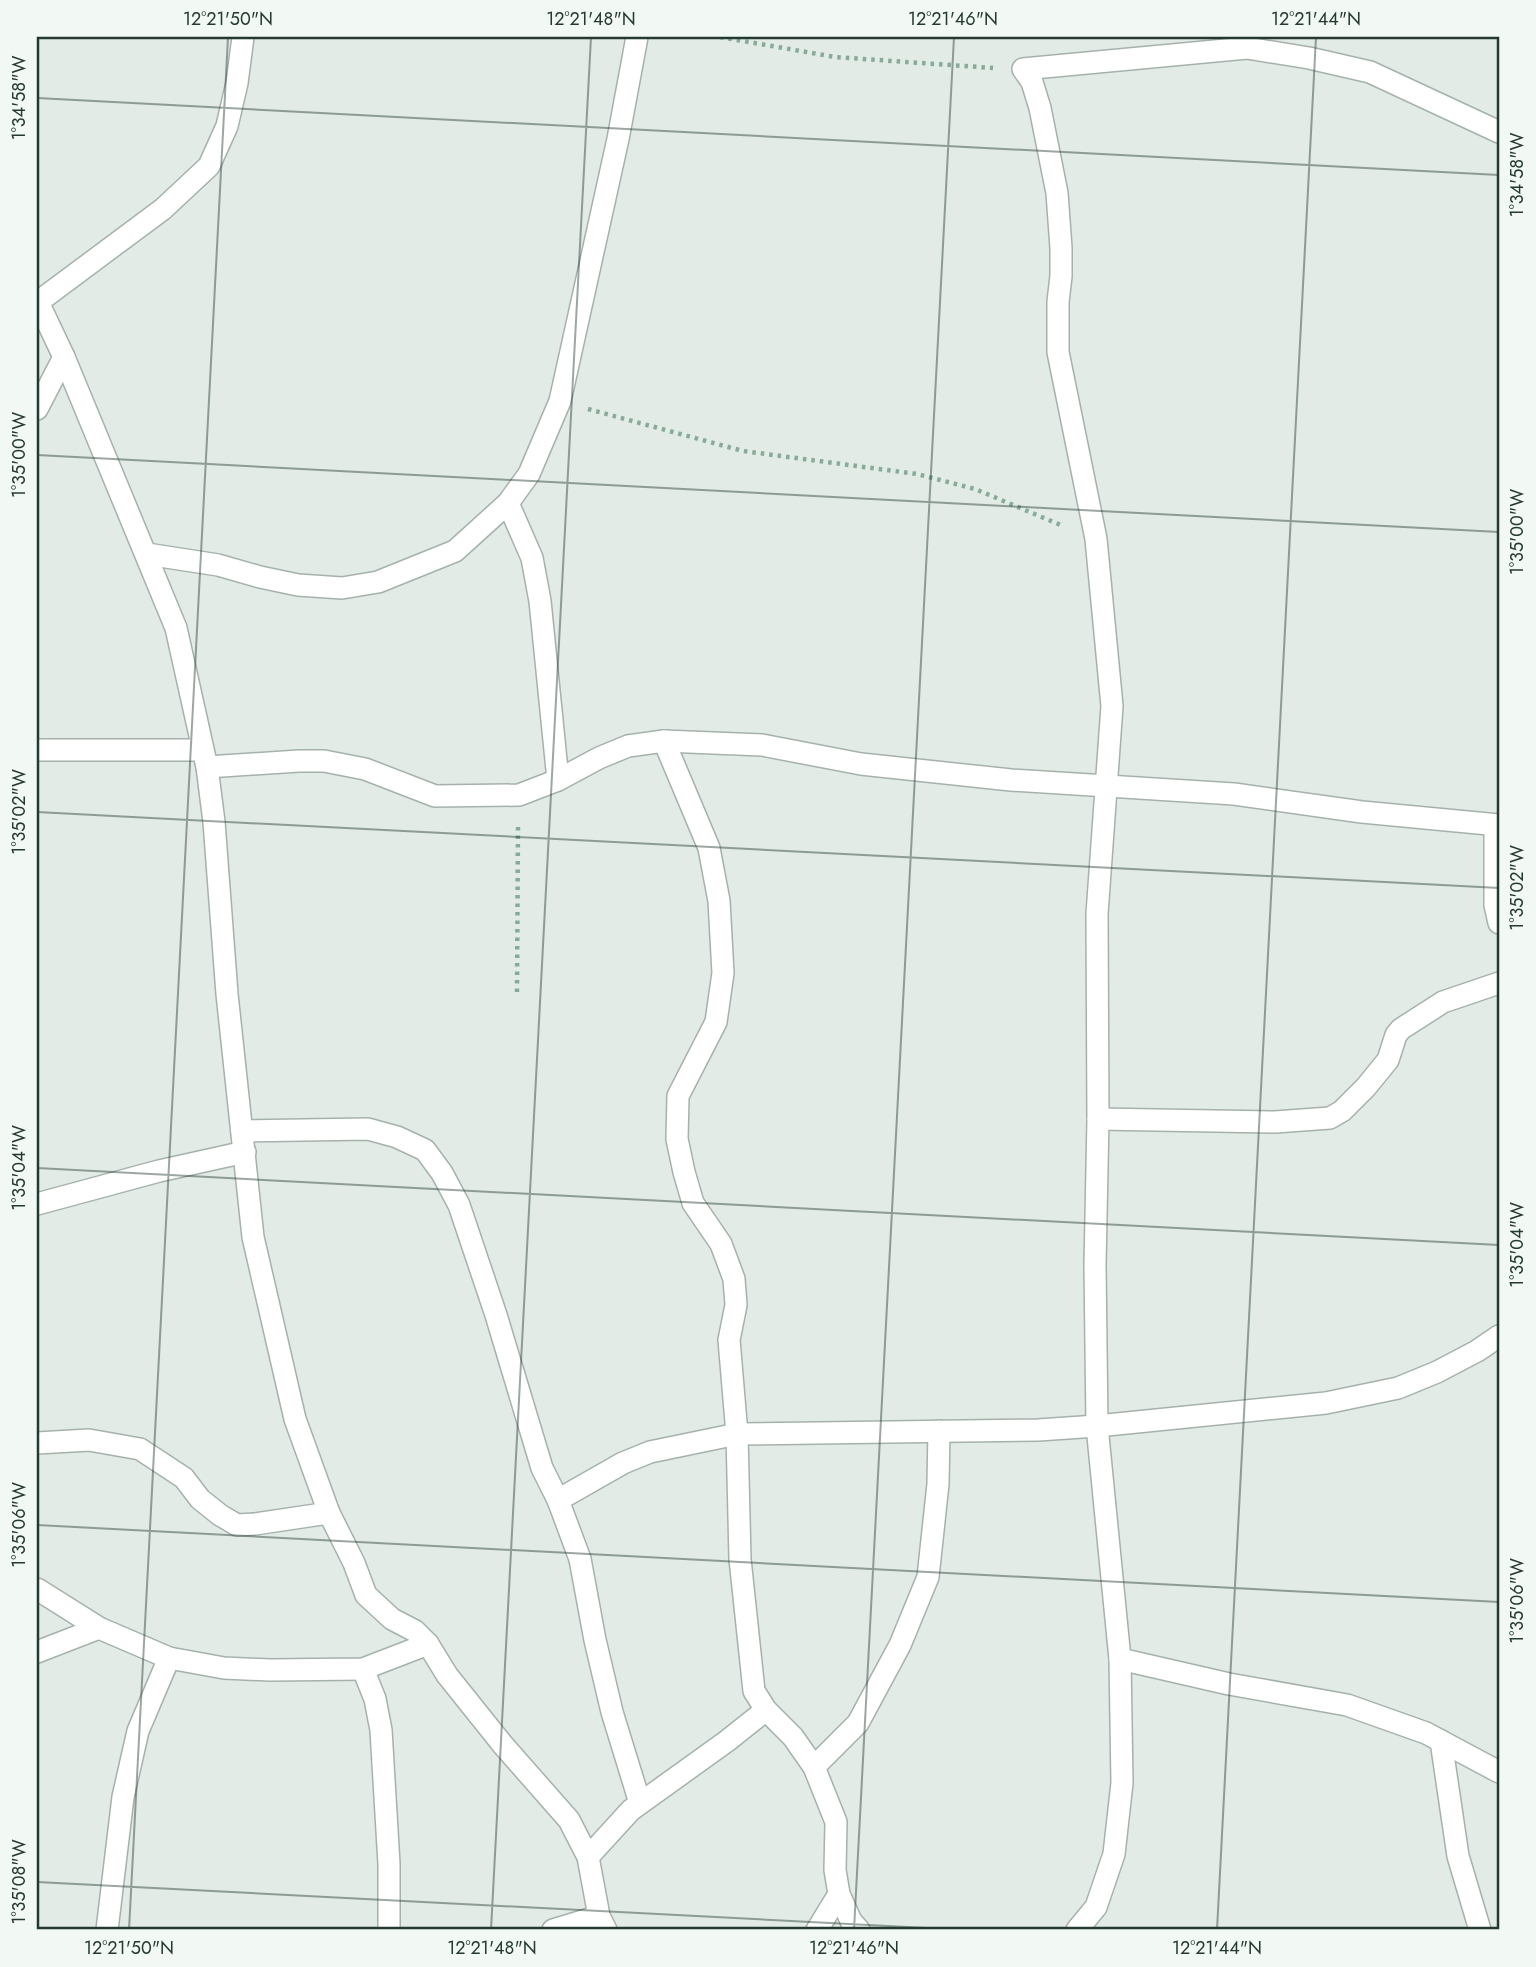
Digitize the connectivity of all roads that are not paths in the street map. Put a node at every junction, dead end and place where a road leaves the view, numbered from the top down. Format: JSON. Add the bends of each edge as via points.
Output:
{"nodes":[{"id":1,"x":243,"y":37,"type":"edge"},
{"id":2,"x":637,"y":37,"type":"edge"},
{"id":3,"x":1499,"y":132,"type":"edge"},
{"id":4,"x":37,"y":301,"type":"edge"},
{"id":5,"x":64,"y":357,"type":"junction"},
{"id":6,"x":37,"y":409,"type":"edge"},
{"id":7,"x":508,"y":503,"type":"junction"},
{"id":8,"x":147,"y":554,"type":"junction"},
{"id":9,"x":664,"y":741,"type":"junction"},
{"id":10,"x":37,"y":750,"type":"edge"},
{"id":11,"x":204,"y":759,"type":"junction"},
{"id":12,"x":558,"y":780,"type":"junction"},
{"id":13,"x":1107,"y":786,"type":"junction"},
{"id":14,"x":1497,"y":825,"type":"edge"},
{"id":15,"x":1499,"y":923,"type":"edge"},
{"id":16,"x":1499,"y":983,"type":"edge"},
{"id":17,"x":1098,"y":1119,"type":"junction"},
{"id":18,"x":243,"y":1141,"type":"junction"},
{"id":19,"x":37,"y":1204,"type":"edge"},
{"id":20,"x":1499,"y":1336,"type":"edge"},
{"id":21,"x":1097,"y":1426,"type":"junction"},
{"id":22,"x":939,"y":1431,"type":"junction"},
{"id":23,"x":737,"y":1434,"type":"junction"},
{"id":24,"x":37,"y":1443,"type":"edge"},
{"id":25,"x":558,"y":1500,"type":"junction"},
{"id":26,"x":330,"y":1513,"type":"junction"},
{"id":27,"x":37,"y":1589,"type":"edge"},
{"id":28,"x":99,"y":1628,"type":"junction"},
{"id":29,"x":428,"y":1644,"type":"junction"},
{"id":30,"x":37,"y":1652,"type":"edge"},
{"id":31,"x":169,"y":1658,"type":"junction"},
{"id":32,"x":1120,"y":1659,"type":"junction"},
{"id":33,"x":363,"y":1669,"type":"junction"},
{"id":34,"x":766,"y":1710,"type":"junction"},
{"id":35,"x":1441,"y":1741,"type":"junction"},
{"id":36,"x":814,"y":1767,"type":"junction"},
{"id":37,"x":1499,"y":1772,"type":"edge"},
{"id":38,"x":640,"y":1803,"type":"junction"},
{"id":39,"x":588,"y":1857,"type":"junction"},
{"id":40,"x":839,"y":1894,"type":"junction"},
{"id":41,"x":603,"y":1923,"type":"edge"},
{"id":42,"x":107,"y":1930,"type":"edge"},
{"id":43,"x":388,"y":1930,"type":"edge"},
{"id":44,"x":553,"y":1930,"type":"edge"},
{"id":45,"x":817,"y":1930,"type":"edge"},
{"id":46,"x":859,"y":1930,"type":"edge"},
{"id":47,"x":1077,"y":1930,"type":"edge"},
{"id":48,"x":1480,"y":1930,"type":"edge"}],
"edges":[{"from":1,"to":4,"type":"street","via":[[227,126],[209,166],[163,209]]},
{"from":2,"to":7,"type":"street","via":[[560,401],[530,474]]},
{"from":3,"to":13,"type":"street","via":[[1370,72],[1247,48],[1023,69],[1040,108],[1057,193],[1061,248],[1058,352],[1096,539],[1112,706]]},
{"from":4,"to":5,"type":"street"},
{"from":5,"to":6,"type":"street"},
{"from":5,"to":8,"type":"street"},
{"from":7,"to":8,"type":"street","via":[[455,551],[378,582],[342,588],[298,585],[218,565]]},
{"from":7,"to":12,"type":"street","via":[[532,558],[540,601]]},
{"from":8,"to":11,"type":"street","via":[[176,628]]},
{"from":9,"to":12,"type":"street","via":[[628,746]]},
{"from":9,"to":13,"type":"street","via":[[762,745],[861,764]]},
{"from":9,"to":23,"type":"street","via":[[709,848],[719,901],[723,974],[716,1022],[678,1096],[677,1139],[693,1203],[721,1244],[733,1279],[736,1305],[729,1340]]},
{"from":10,"to":11,"type":"street"},
{"from":11,"to":12,"type":"street","via":[[324,761],[365,769],[435,796],[519,794]]},
{"from":11,"to":18,"type":"street","via":[[214,822]]},
{"from":13,"to":14,"type":"street","via":[[1234,794]]},
{"from":13,"to":17,"type":"street","via":[[1097,914]]},
{"from":14,"to":15,"type":"street","via":[[1495,905]]},
{"from":16,"to":17,"type":"street","via":[[1443,1002],[1401,1029],[1388,1060],[1342,1111],[1330,1118],[1275,1122]]},
{"from":17,"to":21,"type":"street"},
{"from":18,"to":19,"type":"street","via":[[159,1171]]},
{"from":18,"to":25,"type":"street","via":[[368,1129],[425,1150],[458,1205],[542,1468]]},
{"from":18,"to":26,"type":"street","via":[[253,1237],[295,1419]]},
{"from":20,"to":21,"type":"street","via":[[1437,1372],[1398,1388],[1326,1403]]},
{"from":21,"to":22,"type":"street"},
{"from":21,"to":32,"type":"street"},
{"from":22,"to":23,"type":"street"},
{"from":22,"to":36,"type":"street","via":[[928,1577],[900,1645],[858,1723]]},
{"from":23,"to":25,"type":"street","via":[[650,1452]]},
{"from":23,"to":34,"type":"street","via":[[740,1559],[750,1667],[754,1691]]},
{"from":24,"to":26,"type":"street","via":[[89,1440],[140,1450],[184,1478],[200,1499],[237,1525]]},
{"from":25,"to":38,"type":"street","via":[[580,1559],[612,1712]]},
{"from":26,"to":29,"type":"street","via":[[366,1595]]},
{"from":27,"to":28,"type":"street"},
{"from":28,"to":30,"type":"street"},
{"from":28,"to":31,"type":"street"},
{"from":29,"to":33,"type":"street"},
{"from":29,"to":39,"type":"street","via":[[503,1745],[569,1820]]},
{"from":31,"to":33,"type":"street","via":[[270,1670]]},
{"from":31,"to":42,"type":"street","via":[[138,1731],[122,1797]]},
{"from":32,"to":35,"type":"street","via":[[1347,1705]]},
{"from":32,"to":47,"type":"street","via":[[1122,1783],[1114,1854],[1096,1907]]},
{"from":33,"to":43,"type":"street","via":[[381,1730]]},
{"from":34,"to":36,"type":"street"},
{"from":34,"to":38,"type":"street"},
{"from":35,"to":37,"type":"street"},
{"from":35,"to":48,"type":"street","via":[[1458,1856]]},
{"from":36,"to":40,"type":"street","via":[[836,1822]]},
{"from":38,"to":39,"type":"street"},
{"from":39,"to":41,"type":"street"},
{"from":40,"to":45,"type":"street"},
{"from":40,"to":46,"type":"street"},
{"from":41,"to":44,"type":"street"}]}
